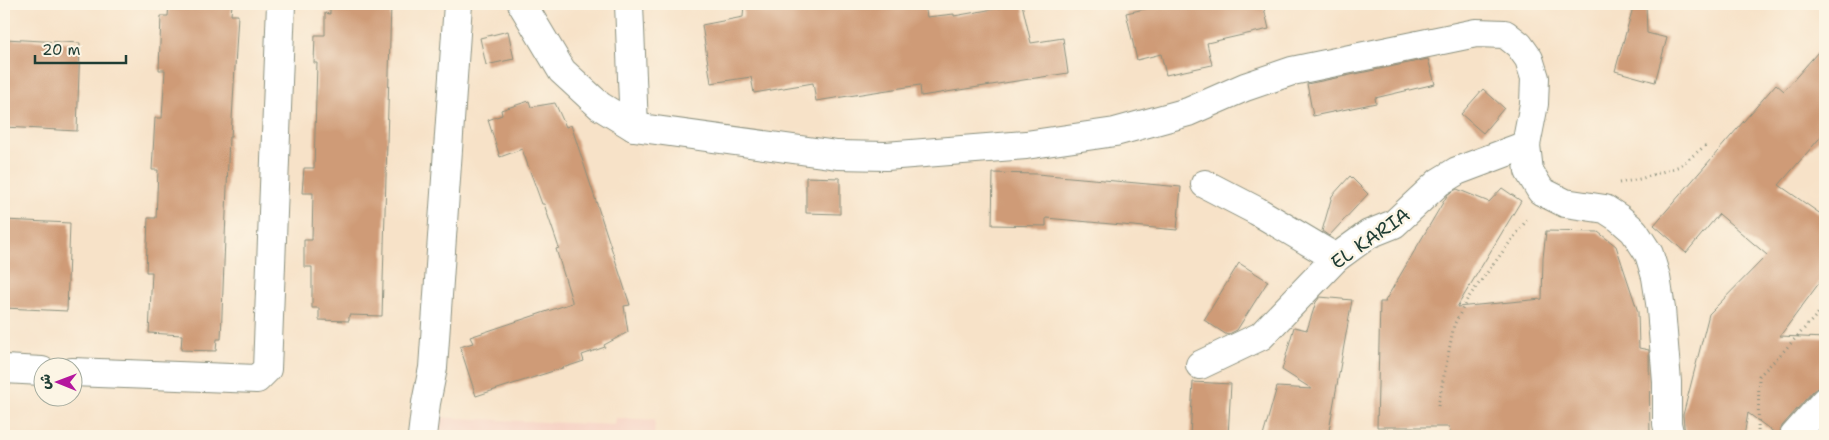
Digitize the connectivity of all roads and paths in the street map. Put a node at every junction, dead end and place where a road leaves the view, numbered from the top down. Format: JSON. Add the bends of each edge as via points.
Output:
{"nodes":[{"id":1,"x":281,"y":4,"type":"edge"},
{"id":2,"x":458,"y":4,"type":"edge"},
{"id":3,"x":522,"y":4,"type":"edge"},
{"id":4,"x":629,"y":4,"type":"edge"},
{"id":5,"x":634,"y":126,"type":"junction"},
{"id":6,"x":1526,"y":145,"type":"junction"},
{"id":7,"x":1706,"y":145,"type":"dead end"},
{"id":8,"x":1613,"y":183,"type":"dead end"},
{"id":9,"x":1205,"y":184,"type":"dead end"},
{"id":10,"x":1547,"y":194,"type":"junction"},
{"id":11,"x":1336,"y":258,"type":"junction"},
{"id":12,"x":1825,"y":306,"type":"edge"},
{"id":13,"x":1200,"y":365,"type":"dead end"},
{"id":14,"x":4,"y":369,"type":"edge"},
{"id":15,"x":32,"y":370,"type":"edge"},
{"id":16,"x":82,"y":372,"type":"edge"},
{"id":17,"x":1825,"y":401,"type":"edge"},
{"id":18,"x":1438,"y":406,"type":"dead end"},
{"id":19,"x":422,"y":436,"type":"edge"},
{"id":20,"x":1670,"y":436,"type":"edge"},
{"id":21,"x":1758,"y":436,"type":"edge"},
{"id":22,"x":1794,"y":436,"type":"edge"}],
"edges":[{"from":1,"to":16,"type":"street","via":[[267,369],[257,379]]},
{"from":2,"to":19,"type":"street","via":[[433,368]]},
{"from":3,"to":5,"type":"street","via":[[562,71],[600,106]]},
{"from":4,"to":5,"type":"street"},
{"from":5,"to":6,"type":"street","via":[[837,156],[886,156],[1026,145],[1115,132],[1188,112],[1292,71],[1476,33],[1505,34],[1529,59],[1535,78]]},
{"from":6,"to":10,"type":"street","via":[[1529,171],[1541,191]]},
{"from":6,"to":11,"type":"street","name":"EL KARIA","via":[[1457,171],[1439,182],[1394,224],[1368,234]]},
{"from":7,"to":8,"type":"path","via":[[1680,166],[1640,179]]},
{"from":9,"to":11,"type":"street"},
{"from":10,"to":18,"type":"path","via":[[1468,298],[1454,325]]},
{"from":10,"to":20,"type":"street","via":[[1565,203],[1605,209],[1634,231],[1649,254],[1661,309]]},
{"from":11,"to":13,"type":"street","name":"EL KARIA","via":[[1261,336]]},
{"from":12,"to":21,"type":"path","via":[[1759,376]]},
{"from":14,"to":15,"type":"street"},
{"from":17,"to":22,"type":"street"}]}
